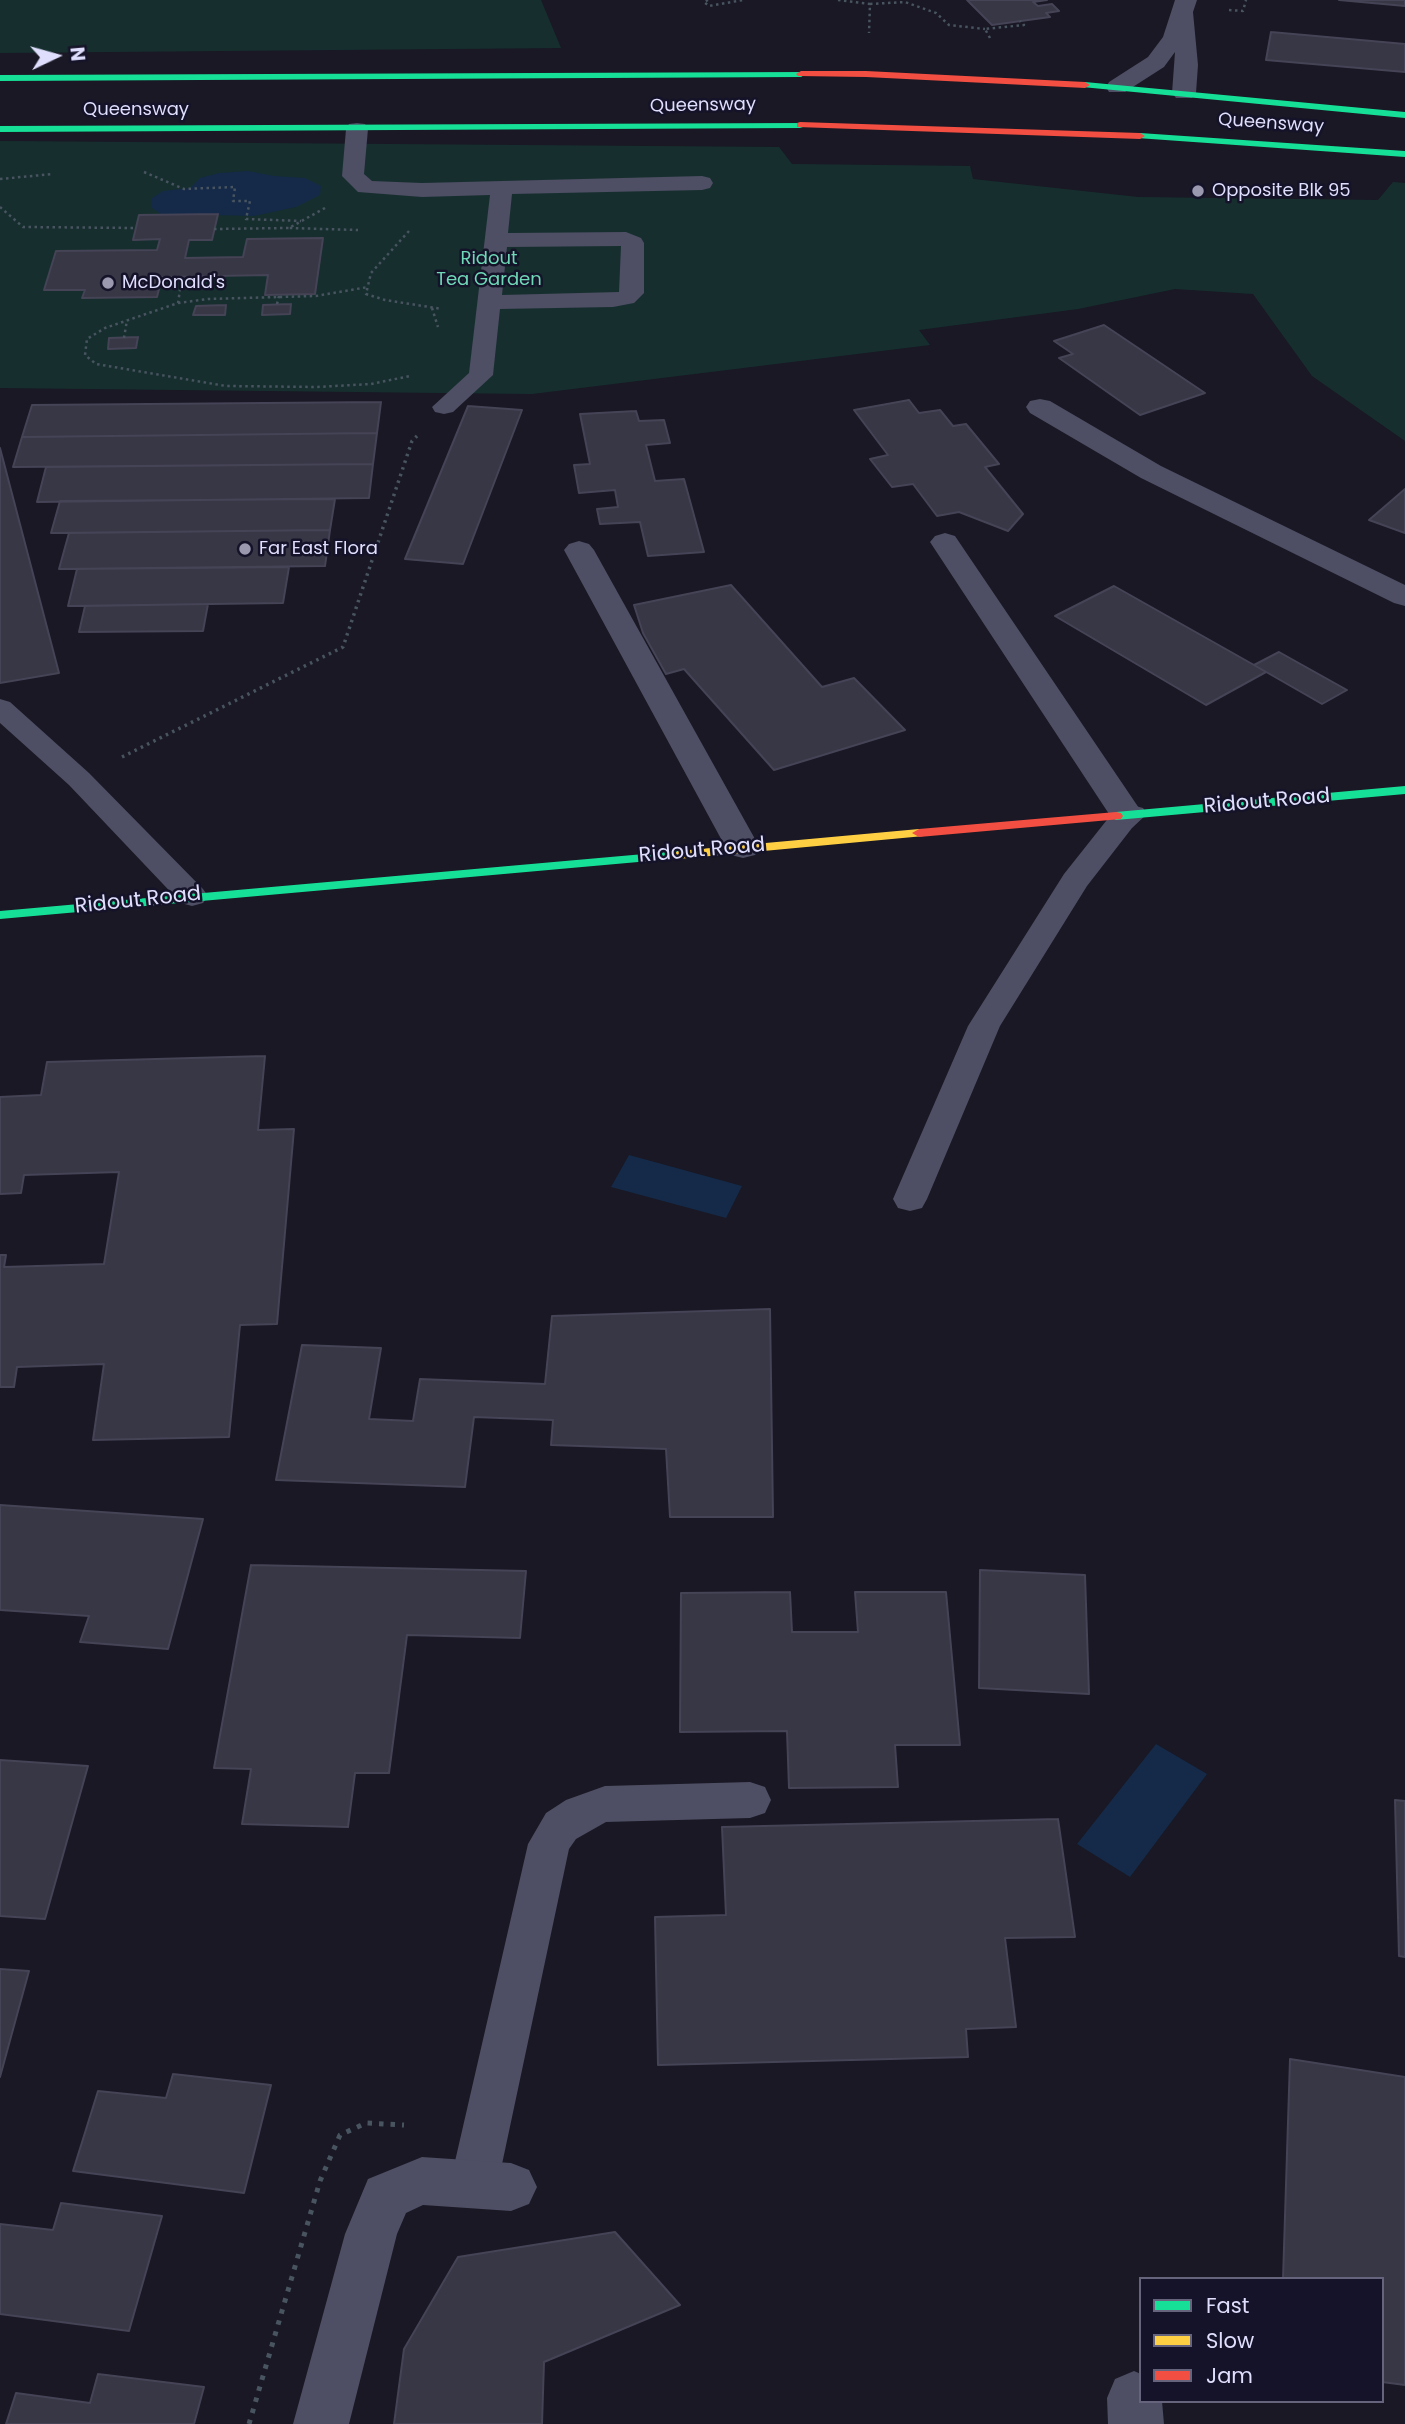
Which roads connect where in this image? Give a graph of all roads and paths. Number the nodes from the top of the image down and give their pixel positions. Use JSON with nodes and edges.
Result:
{"nodes":[{"id":1,"x":708,"y":0,"type":"edge"},
{"id":2,"x":743,"y":0,"type":"edge"},
{"id":3,"x":838,"y":0,"type":"edge"},
{"id":4,"x":870,"y":4,"type":"junction"},
{"id":5,"x":1185,"y":4,"type":"edge"},
{"id":6,"x":985,"y":29,"type":"dead end"},
{"id":7,"x":869,"y":45,"type":"dead end"},
{"id":8,"x":0,"y":78,"type":"edge"},
{"id":9,"x":81,"y":80,"type":"junction"},
{"id":10,"x":0,"y":83,"type":"edge"},
{"id":11,"x":1117,"y":87,"type":"junction"},
{"id":12,"x":1184,"y":93,"type":"junction"},
{"id":13,"x":1405,"y":115,"type":"edge"},
{"id":14,"x":356,"y":129,"type":"junction"},
{"id":15,"x":0,"y":130,"type":"edge"},
{"id":16,"x":1405,"y":153,"type":"edge"},
{"id":17,"x":702,"y":183,"type":"dead end"},
{"id":18,"x":502,"y":187,"type":"junction"},
{"id":19,"x":184,"y":189,"type":"dead end"},
{"id":20,"x":422,"y":190,"type":"junction"},
{"id":21,"x":0,"y":206,"type":"edge"},
{"id":22,"x":301,"y":220,"type":"dead end"},
{"id":23,"x":136,"y":228,"type":"dead end"},
{"id":24,"x":289,"y":228,"type":"dead end"},
{"id":25,"x":214,"y":229,"type":"dead end"},
{"id":26,"x":497,"y":240,"type":"junction"},
{"id":27,"x":182,"y":277,"type":"dead end"},
{"id":28,"x":368,"y":287,"type":"junction"},
{"id":29,"x":279,"y":296,"type":"junction"},
{"id":30,"x":208,"y":299,"type":"junction"},
{"id":31,"x":178,"y":303,"type":"junction"},
{"id":32,"x":278,"y":304,"type":"dead end"},
{"id":33,"x":207,"y":306,"type":"dead end"},
{"id":34,"x":488,"y":307,"type":"junction"},
{"id":35,"x":127,"y":320,"type":"junction"},
{"id":36,"x":124,"y":338,"type":"dead end"},
{"id":37,"x":414,"y":374,"type":"dead end"},
{"id":38,"x":444,"y":407,"type":"joint"},
{"id":39,"x":1040,"y":407,"type":"dead end"},
{"id":40,"x":945,"y":542,"type":"dead end"},
{"id":41,"x":579,"y":550,"type":"dead end"},
{"id":42,"x":1405,"y":597,"type":"edge"},
{"id":43,"x":0,"y":708,"type":"edge"},
{"id":44,"x":79,"y":779,"type":"junction"},
{"id":45,"x":1405,"y":790,"type":"edge"},
{"id":46,"x":1129,"y":814,"type":"junction"},
{"id":47,"x":743,"y":848,"type":"junction"},
{"id":48,"x":192,"y":896,"type":"junction"},
{"id":49,"x":0,"y":915,"type":"edge"},
{"id":50,"x":910,"y":1199,"type":"dead end"},
{"id":51,"x":750,"y":1800,"type":"dead end"},
{"id":52,"x":493,"y":2185,"type":"joint"},
{"id":53,"x":321,"y":2424,"type":"edge"}],
"edges":[{"from":1,"to":2,"type":"path"},
{"from":3,"to":4,"type":"path"},
{"from":4,"to":6,"type":"path"},
{"from":4,"to":7,"type":"path"},
{"from":5,"to":11,"type":"street"},
{"from":5,"to":12,"type":"street"},
{"from":8,"to":9,"type":"main road","name":"Queensway"},
{"from":9,"to":10,"type":"main road","name":"Queensway"},
{"from":9,"to":11,"type":"main road","name":"Queensway"},
{"from":11,"to":12,"type":"main road","name":"Queensway"},
{"from":12,"to":13,"type":"main road","name":"Queensway"},
{"from":14,"to":15,"type":"main road","name":"Queensway"},
{"from":14,"to":16,"type":"main road","name":"Queensway"},
{"from":14,"to":20,"type":"lane"},
{"from":17,"to":18,"type":"lane"},
{"from":18,"to":20,"type":"lane"},
{"from":18,"to":26,"type":"lane"},
{"from":19,"to":22,"type":"path"},
{"from":20,"to":28,"type":"path"},
{"from":21,"to":23,"type":"path"},
{"from":24,"to":25,"type":"path"},
{"from":26,"to":34,"type":"lane"},
{"from":26,"to":34,"type":"lane"},
{"from":27,"to":31,"type":"path"},
{"from":28,"to":29,"type":"path"},
{"from":28,"to":34,"type":"path"},
{"from":29,"to":30,"type":"path"},
{"from":29,"to":32,"type":"path"},
{"from":30,"to":31,"type":"path"},
{"from":30,"to":33,"type":"path"},
{"from":31,"to":35,"type":"path"},
{"from":34,"to":38,"type":"lane"},
{"from":35,"to":36,"type":"path"},
{"from":35,"to":37,"type":"path"},
{"from":38,"to":44,"type":"path"},
{"from":39,"to":42,"type":"street"},
{"from":40,"to":46,"type":"street"},
{"from":41,"to":47,"type":"street"},
{"from":43,"to":44,"type":"lane"},
{"from":44,"to":48,"type":"lane"},
{"from":45,"to":46,"type":"main road","name":"Ridout Road"},
{"from":46,"to":47,"type":"main road","name":"Ridout Road"},
{"from":46,"to":50,"type":"lane"},
{"from":47,"to":48,"type":"main road","name":"Ridout Road"},
{"from":48,"to":49,"type":"main road","name":"Ridout Road"},
{"from":51,"to":52,"type":"lane"},
{"from":52,"to":53,"type":"street"}]}
